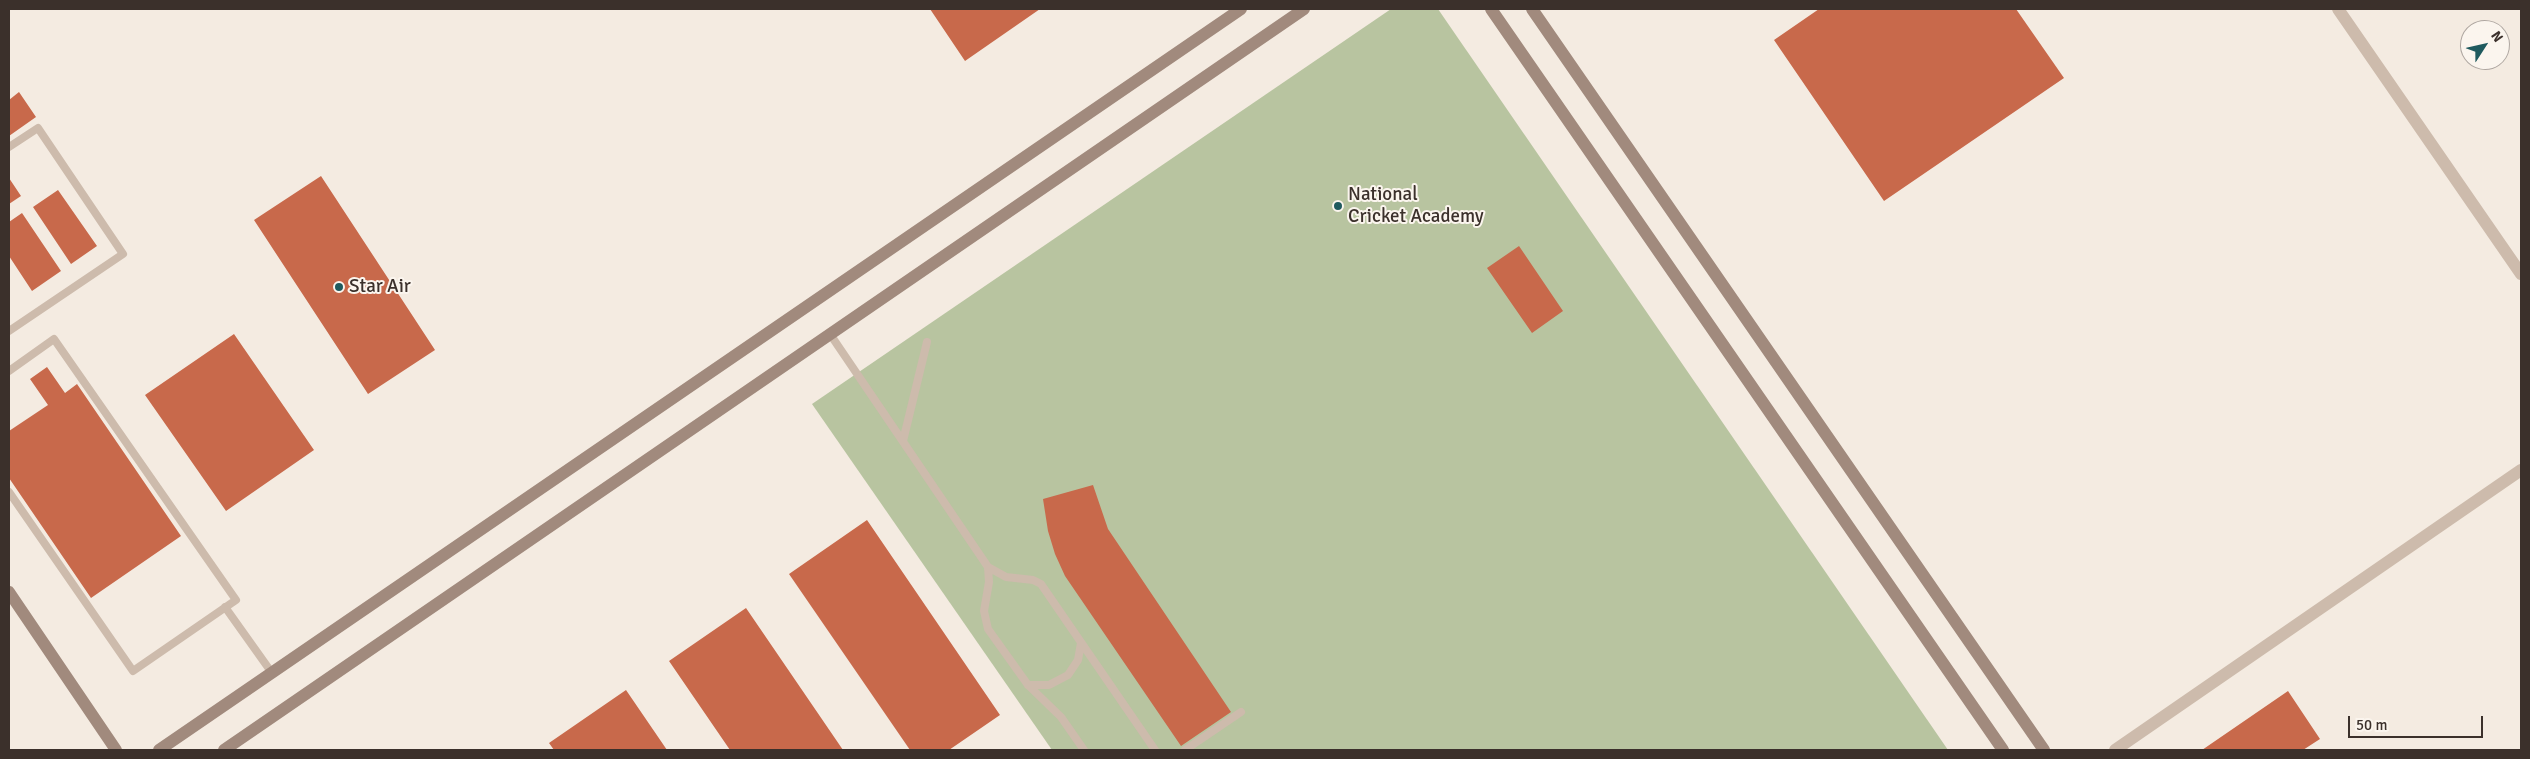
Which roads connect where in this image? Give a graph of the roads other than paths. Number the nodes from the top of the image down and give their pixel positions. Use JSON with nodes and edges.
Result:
{"nodes":[{"id":1,"x":1241,"y":9,"type":"edge"},
{"id":2,"x":1304,"y":9,"type":"edge"},
{"id":3,"x":1491,"y":9,"type":"edge"},
{"id":4,"x":1532,"y":9,"type":"edge"},
{"id":5,"x":2338,"y":9,"type":"edge"},
{"id":6,"x":9,"y":147,"type":"edge"},
{"id":7,"x":2521,"y":274,"type":"edge"},
{"id":8,"x":9,"y":331,"type":"edge"},
{"id":9,"x":830,"y":334,"type":"junction"},
{"id":10,"x":927,"y":342,"type":"dead end"},
{"id":11,"x":9,"y":371,"type":"edge"},
{"id":12,"x":903,"y":441,"type":"junction"},
{"id":13,"x":2521,"y":470,"type":"edge"},
{"id":14,"x":9,"y":492,"type":"edge"},
{"id":15,"x":988,"y":567,"type":"junction"},
{"id":16,"x":9,"y":592,"type":"edge"},
{"id":17,"x":225,"y":607,"type":"junction"},
{"id":18,"x":1082,"y":643,"type":"junction"},
{"id":19,"x":272,"y":673,"type":"junction"},
{"id":20,"x":1028,"y":685,"type":"junction"},
{"id":21,"x":1241,"y":712,"type":"dead end"},
{"id":22,"x":116,"y":750,"type":"edge"},
{"id":23,"x":159,"y":750,"type":"edge"},
{"id":24,"x":224,"y":750,"type":"edge"},
{"id":25,"x":1084,"y":750,"type":"edge"},
{"id":26,"x":1155,"y":750,"type":"edge"},
{"id":27,"x":1185,"y":750,"type":"edge"},
{"id":28,"x":2003,"y":750,"type":"edge"},
{"id":29,"x":2044,"y":750,"type":"edge"},
{"id":30,"x":2115,"y":750,"type":"edge"}],
"edges":[{"from":1,"to":19,"type":"main road"},
{"from":2,"to":9,"type":"main road"},
{"from":3,"to":28,"type":"main road"},
{"from":4,"to":29,"type":"main road"},
{"from":5,"to":7,"type":"street"},
{"from":6,"to":8,"type":"lane"},
{"from":9,"to":12,"type":"lane"},
{"from":9,"to":24,"type":"main road"},
{"from":10,"to":12,"type":"lane"},
{"from":11,"to":17,"type":"lane"},
{"from":12,"to":15,"type":"lane"},
{"from":13,"to":30,"type":"street"},
{"from":14,"to":17,"type":"lane"},
{"from":15,"to":18,"type":"lane"},
{"from":15,"to":20,"type":"lane"},
{"from":16,"to":22,"type":"main road"},
{"from":17,"to":19,"type":"lane"},
{"from":18,"to":20,"type":"lane"},
{"from":18,"to":26,"type":"lane"},
{"from":19,"to":23,"type":"main road"},
{"from":20,"to":25,"type":"lane"},
{"from":21,"to":27,"type":"lane"}]}
